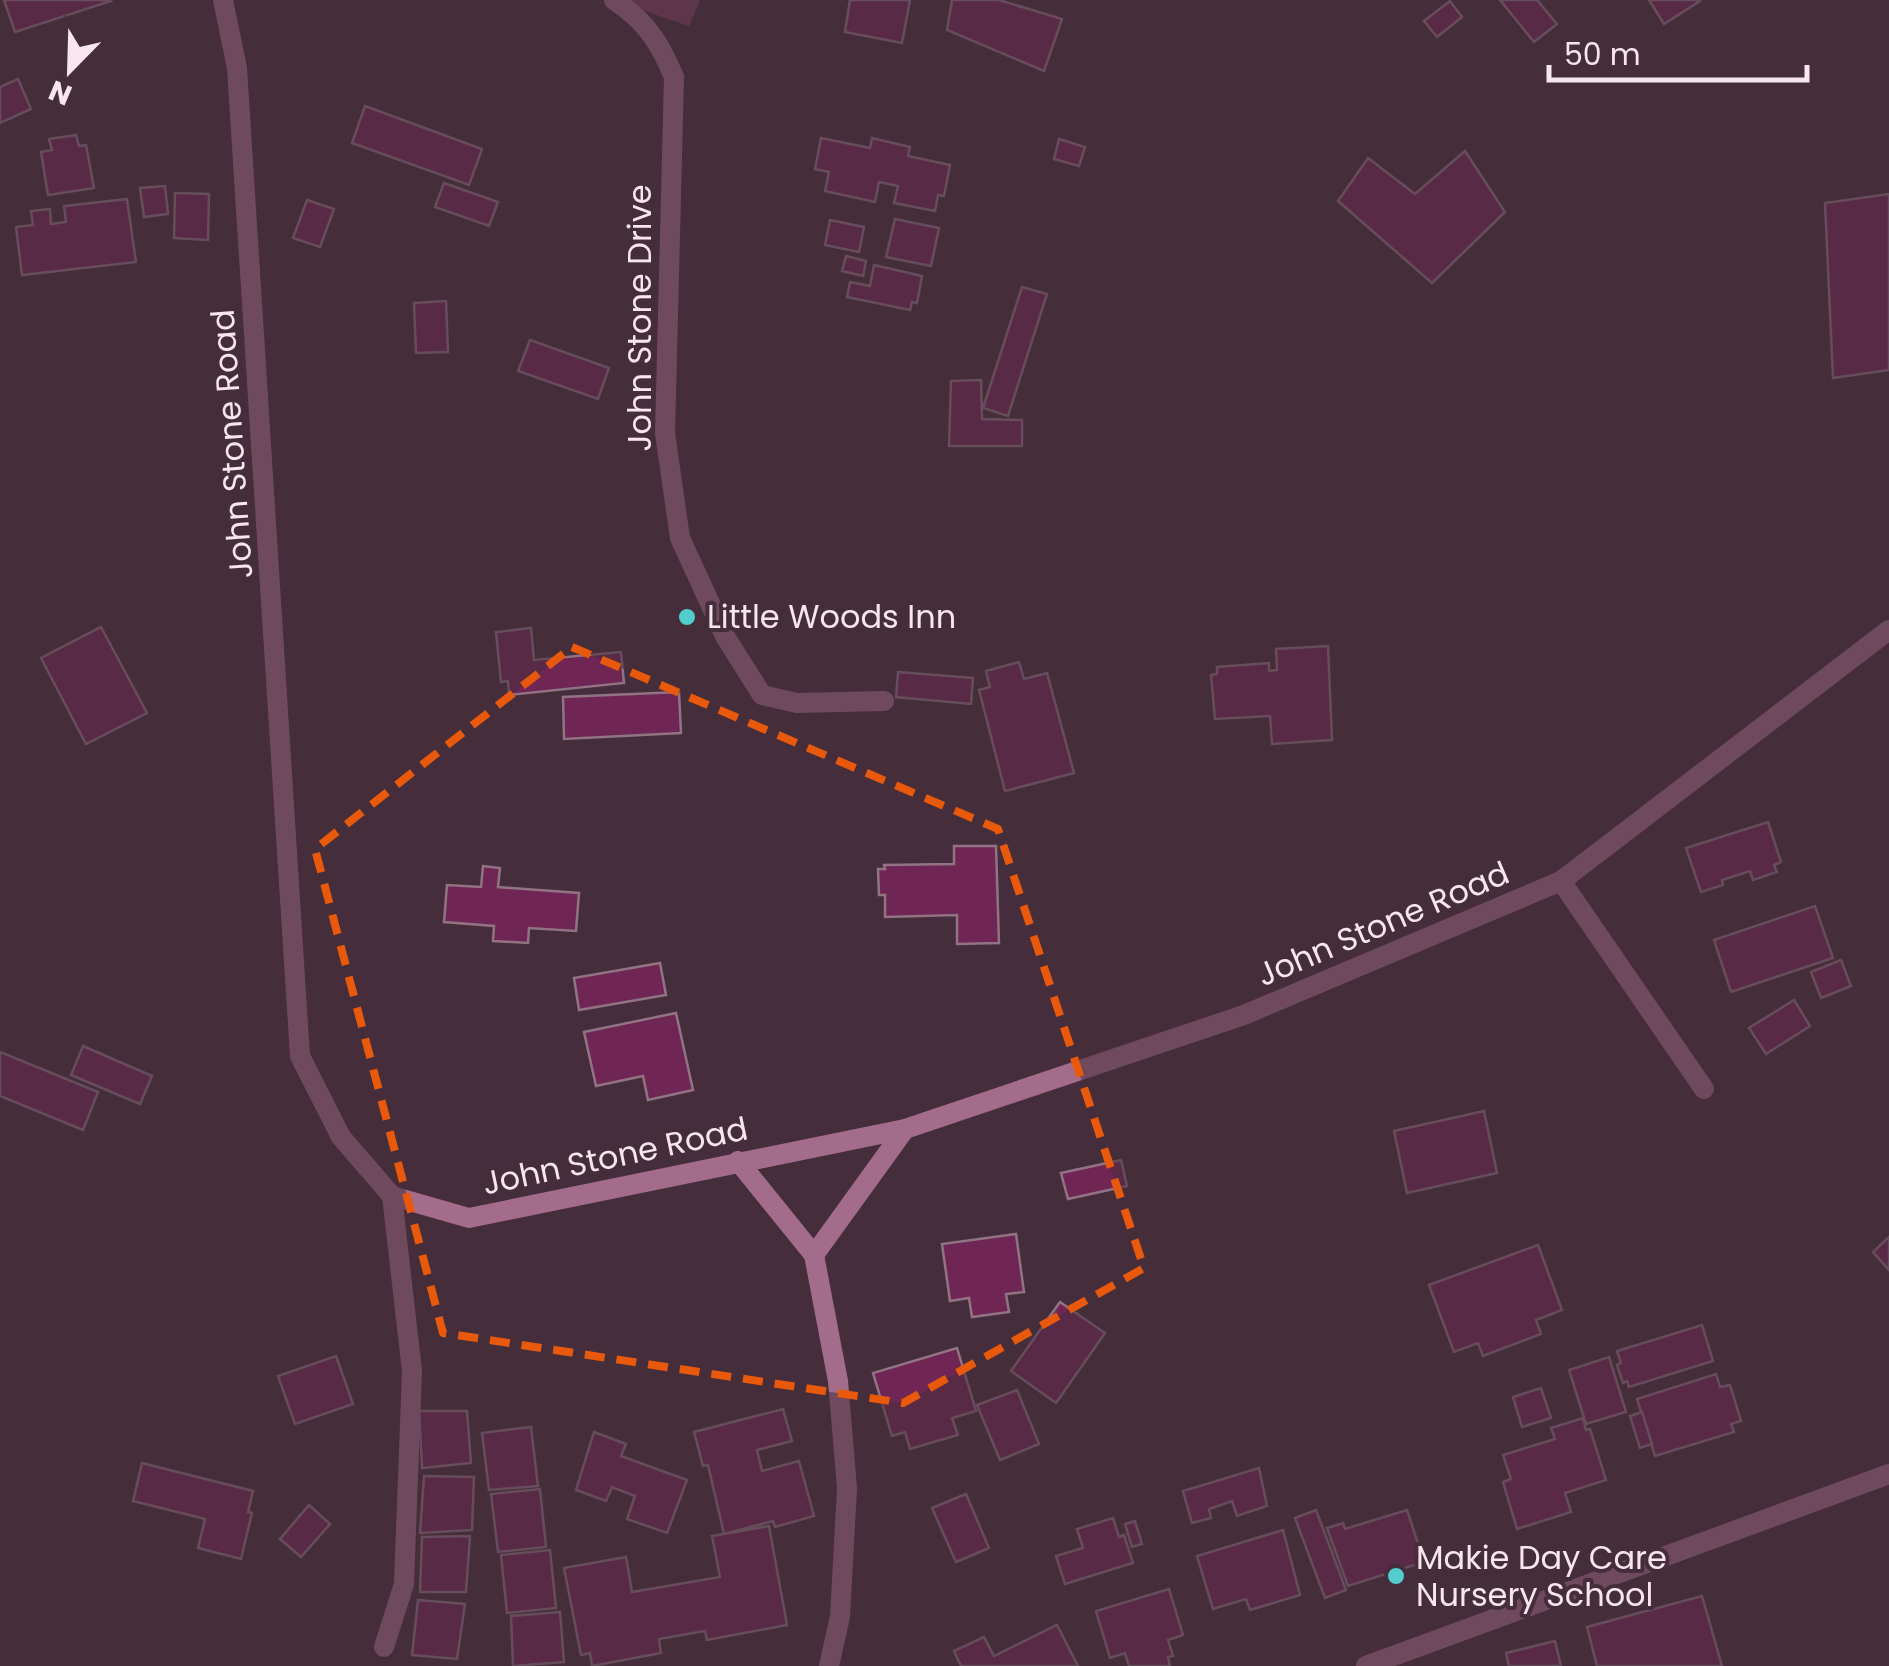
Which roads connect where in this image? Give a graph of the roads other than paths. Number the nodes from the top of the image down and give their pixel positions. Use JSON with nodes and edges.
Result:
{"nodes":[{"id":1,"x":223,"y":0,"type":"edge"},
{"id":2,"x":614,"y":0,"type":"edge"},
{"id":3,"x":1889,"y":630,"type":"edge"},
{"id":4,"x":884,"y":701,"type":"dead end"},
{"id":5,"x":1560,"y":882,"type":"junction"},
{"id":6,"x":1704,"y":1089,"type":"dead end"},
{"id":7,"x":905,"y":1128,"type":"junction"},
{"id":8,"x":738,"y":1161,"type":"junction"},
{"id":9,"x":392,"y":1196,"type":"junction"},
{"id":10,"x":814,"y":1254,"type":"junction"},
{"id":11,"x":1889,"y":1474,"type":"edge"},
{"id":12,"x":384,"y":1647,"type":"dead end"},
{"id":13,"x":829,"y":1666,"type":"edge"},
{"id":14,"x":1366,"y":1666,"type":"edge"}],
"edges":[{"from":1,"to":9,"type":"street","name":"John Stone Road"},
{"from":2,"to":4,"type":"street","name":"John Stone Drive"},
{"from":3,"to":5,"type":"street","name":"John Stone Road"},
{"from":5,"to":6,"type":"street"},
{"from":5,"to":7,"type":"street","name":"John Stone Road"},
{"from":7,"to":8,"type":"street","name":"John Stone Road"},
{"from":7,"to":10,"type":"street"},
{"from":8,"to":9,"type":"street","name":"John Stone Road"},
{"from":8,"to":10,"type":"street"},
{"from":9,"to":12,"type":"street"},
{"from":10,"to":13,"type":"street"},
{"from":11,"to":14,"type":"street"}]}
